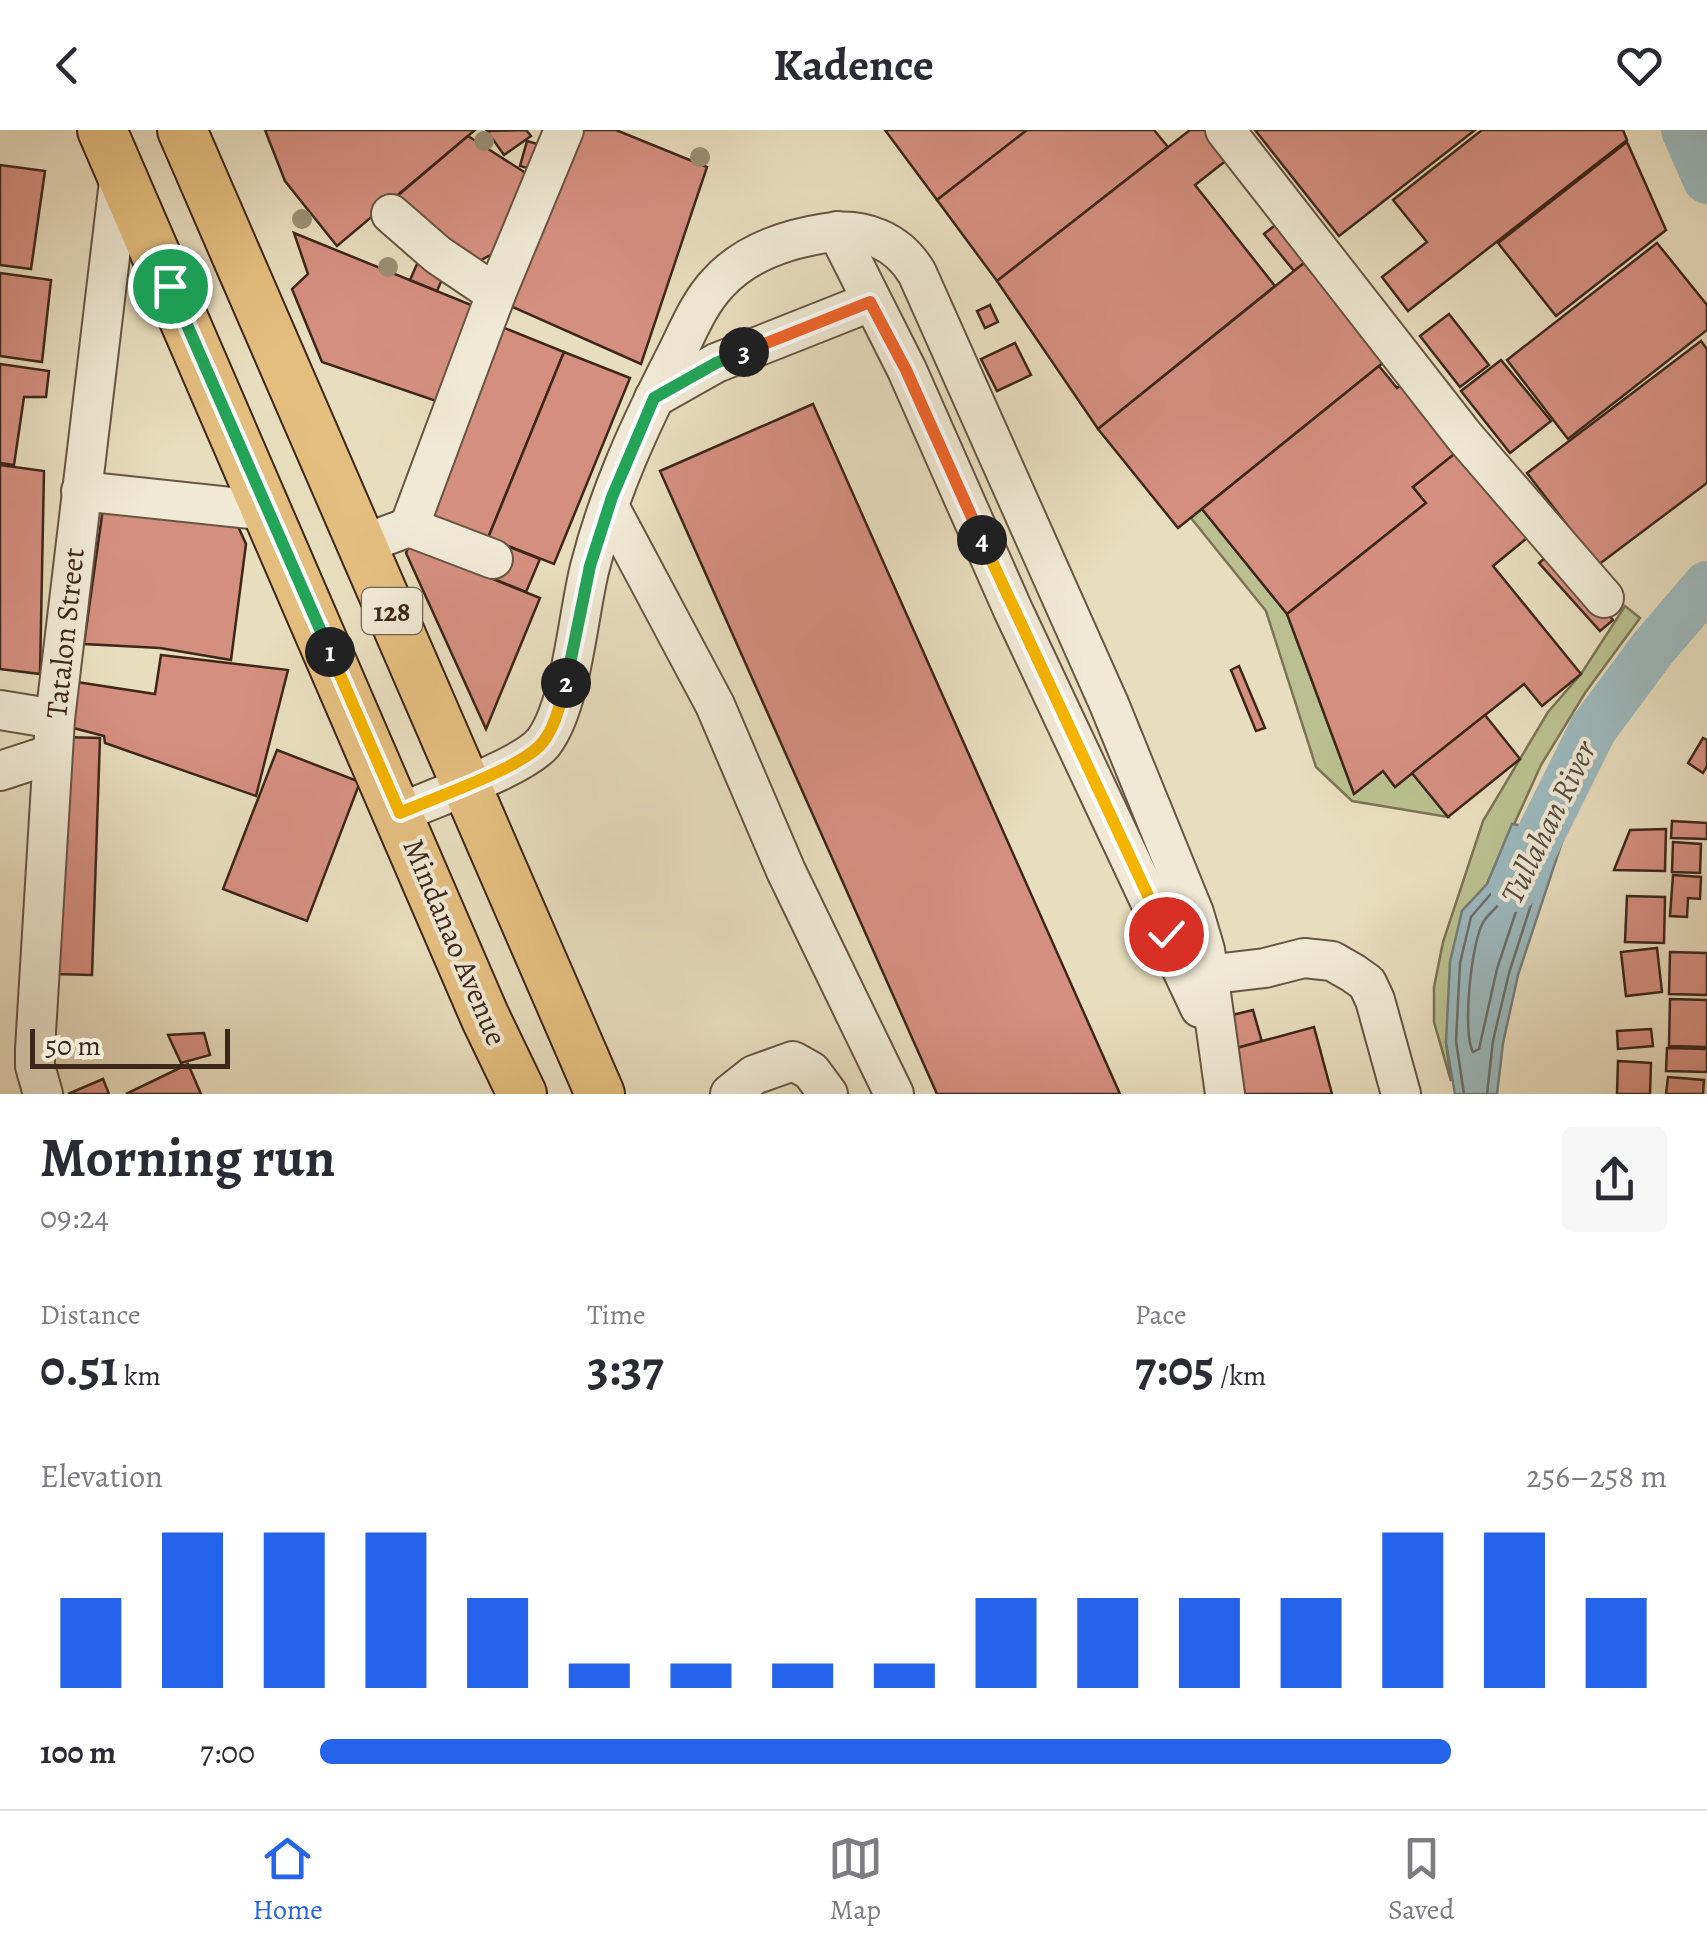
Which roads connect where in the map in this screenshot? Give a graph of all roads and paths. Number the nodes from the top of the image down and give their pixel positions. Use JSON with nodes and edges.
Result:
{"nodes":[{"id":1,"x":102,"y":130,"type":"edge"},
{"id":2,"x":182,"y":130,"type":"edge"},
{"id":3,"x":564,"y":130,"type":"edge"},
{"id":4,"x":1225,"y":130,"type":"edge"},
{"id":5,"x":120,"y":173,"type":"junction"},
{"id":6,"x":391,"y":214,"type":"dead end"},
{"id":7,"x":837,"y":231,"type":"junction"},
{"id":8,"x":496,"y":294,"type":"junction"},
{"id":9,"x":870,"y":302,"type":"junction"},
{"id":10,"x":654,"y":398,"type":"junction"},
{"id":11,"x":81,"y":490,"type":"junction"},
{"id":12,"x":609,"y":506,"type":"junction"},
{"id":13,"x":269,"y":511,"type":"junction"},
{"id":14,"x":409,"y":527,"type":"junction"},
{"id":15,"x":364,"y":544,"type":"junction"},
{"id":16,"x":492,"y":559,"type":"dead end"},
{"id":17,"x":1604,"y":598,"type":"dead end"},
{"id":18,"x":0,"y":710,"type":"edge"},
{"id":19,"x":53,"y":736,"type":"junction"},
{"id":20,"x":0,"y":770,"type":"edge"},
{"id":21,"x":466,"y":784,"type":"junction"},
{"id":22,"x":400,"y":813,"type":"junction"},
{"id":23,"x":1206,"y":975,"type":"junction"},
{"id":24,"x":1215,"y":1037,"type":"junction"},
{"id":25,"x":43,"y":1094,"type":"edge"},
{"id":26,"x":522,"y":1094,"type":"edge"},
{"id":27,"x":600,"y":1094,"type":"edge"},
{"id":28,"x":730,"y":1094,"type":"edge"},
{"id":29,"x":828,"y":1094,"type":"edge"},
{"id":30,"x":894,"y":1094,"type":"edge"},
{"id":31,"x":1225,"y":1094,"type":"edge"},
{"id":32,"x":1401,"y":1094,"type":"edge"}],
"edges":[{"from":1,"to":5,"type":"main road","name":"Mindanao Avenue","number":"128"},
{"from":2,"to":15,"type":"main road","number":"128"},
{"from":3,"to":8,"type":"street"},
{"from":4,"to":17,"type":"street"},
{"from":5,"to":11,"type":"street","name":"Tatalon Street"},
{"from":5,"to":13,"type":"main road","name":"Mindanao Avenue","number":"128"},
{"from":6,"to":8,"type":"street"},
{"from":7,"to":9,"type":"street"},
{"from":7,"to":10,"type":"street"},
{"from":7,"to":23,"type":"street"},
{"from":8,"to":14,"type":"street"},
{"from":9,"to":10,"type":"street"},
{"from":9,"to":24,"type":"street"},
{"from":10,"to":12,"type":"street"},
{"from":11,"to":13,"type":"street"},
{"from":11,"to":19,"type":"street","name":"Tatalon Street"},
{"from":12,"to":21,"type":"street"},
{"from":12,"to":30,"type":"street"},
{"from":13,"to":22,"type":"main road","name":"Mindanao Avenue","number":"128"},
{"from":14,"to":15,"type":"street"},
{"from":14,"to":16,"type":"street"},
{"from":15,"to":21,"type":"main road","number":"128"},
{"from":18,"to":19,"type":"street"},
{"from":19,"to":20,"type":"street"},
{"from":19,"to":25,"type":"street","name":"Tatalon Street"},
{"from":21,"to":22,"type":"street"},
{"from":21,"to":27,"type":"main road","number":"128"},
{"from":22,"to":26,"type":"main road","name":"Mindanao Avenue","number":"128"},
{"from":23,"to":24,"type":"street"},
{"from":23,"to":32,"type":"street"},
{"from":24,"to":31,"type":"street"},
{"from":28,"to":29,"type":"street"}]}
